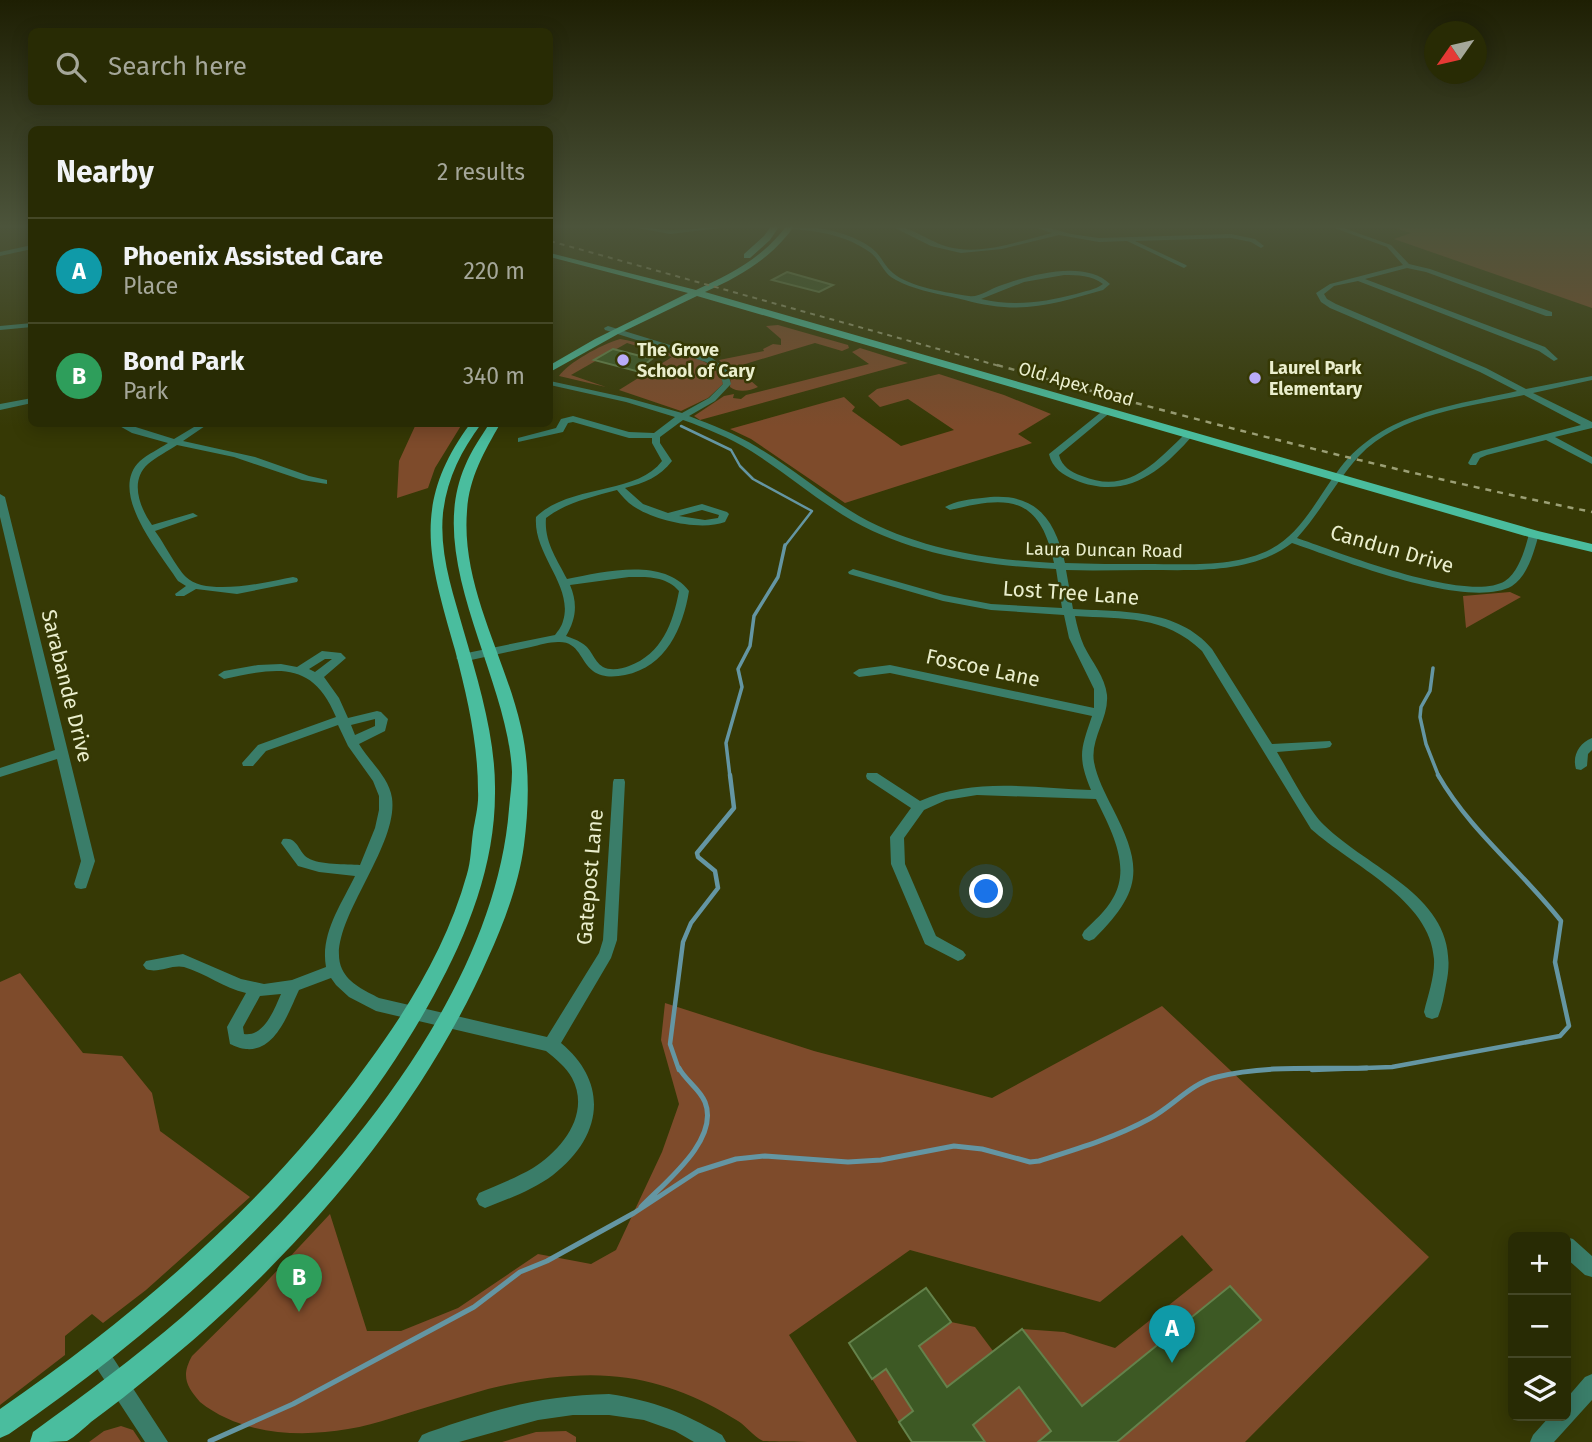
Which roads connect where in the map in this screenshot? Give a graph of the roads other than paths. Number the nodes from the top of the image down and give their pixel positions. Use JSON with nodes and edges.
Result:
{"nodes":[{"id":1,"x":679,"y":292,"type":"edge"},
{"id":2,"x":950,"y":292,"type":"edge"},
{"id":3,"x":988,"y":292,"type":"edge"},
{"id":4,"x":1087,"y":292,"type":"edge"},
{"id":5,"x":1320,"y":292,"type":"edge"},
{"id":6,"x":1393,"y":292,"type":"edge"},
{"id":7,"x":1490,"y":292,"type":"edge"},
{"id":8,"x":695,"y":293,"type":"joint"},
{"id":9,"x":976,"y":299,"type":"junction"},
{"id":10,"x":1549,"y":314,"type":"dead end"},
{"id":11,"x":28,"y":325,"type":"edge"},
{"id":12,"x":0,"y":328,"type":"edge"},
{"id":13,"x":613,"y":329,"type":"junction"},
{"id":14,"x":553,"y":358,"type":"edge"},
{"id":15,"x":1554,"y":359,"type":"dead end"},
{"id":16,"x":553,"y":367,"type":"edge"},
{"id":17,"x":1592,"y":378,"type":"edge"},
{"id":18,"x":553,"y":384,"type":"edge"},
{"id":19,"x":1524,"y":392,"type":"junction"},
{"id":20,"x":28,"y":401,"type":"edge"},
{"id":21,"x":0,"y":407,"type":"edge"},
{"id":22,"x":1108,"y":411,"type":"junction"},
{"id":23,"x":681,"y":416,"type":"junction"},
{"id":24,"x":1590,"y":425,"type":"edge"},
{"id":25,"x":127,"y":427,"type":"edge"},
{"id":26,"x":199,"y":427,"type":"edge"},
{"id":27,"x":473,"y":427,"type":"edge"},
{"id":28,"x":492,"y":427,"type":"edge"},
{"id":29,"x":1189,"y":435,"type":"junction"},
{"id":30,"x":656,"y":436,"type":"junction"},
{"id":31,"x":1546,"y":436,"type":"junction"},
{"id":32,"x":522,"y":440,"type":"dead end"},
{"id":33,"x":173,"y":442,"type":"junction"},
{"id":34,"x":1592,"y":461,"type":"edge"},
{"id":35,"x":1473,"y":463,"type":"dead end"},
{"id":36,"x":1336,"y":476,"type":"junction"},
{"id":37,"x":324,"y":482,"type":"dead end"},
{"id":38,"x":619,"y":487,"type":"junction"},
{"id":39,"x":0,"y":497,"type":"edge"},
{"id":40,"x":950,"y":507,"type":"dead end"},
{"id":41,"x":193,"y":516,"type":"dead end"},
{"id":42,"x":669,"y":516,"type":"dead end"},
{"id":43,"x":150,"y":529,"type":"junction"},
{"id":44,"x":1534,"y":534,"type":"junction"},
{"id":45,"x":1293,"y":540,"type":"junction"},
{"id":46,"x":1592,"y":548,"type":"edge"},
{"id":47,"x":1061,"y":568,"type":"junction"},
{"id":48,"x":853,"y":572,"type":"dead end"},
{"id":49,"x":293,"y":580,"type":"dead end"},
{"id":50,"x":565,"y":583,"type":"junction"},
{"id":51,"x":194,"y":586,"type":"junction"},
{"id":52,"x":180,"y":594,"type":"dead end"},
{"id":53,"x":1070,"y":612,"type":"junction"},
{"id":54,"x":559,"y":638,"type":"junction"},
{"id":55,"x":491,"y":653,"type":"junction"},
{"id":56,"x":463,"y":658,"type":"junction"},
{"id":57,"x":300,"y":670,"type":"junction"},
{"id":58,"x":859,"y":673,"type":"dead end"},
{"id":59,"x":224,"y":675,"type":"dead end"},
{"id":60,"x":317,"y":677,"type":"junction"},
{"id":61,"x":1098,"y":713,"type":"junction"},
{"id":62,"x":342,"y":721,"type":"junction"},
{"id":63,"x":1592,"y":741,"type":"edge"},
{"id":64,"x":352,"y":742,"type":"junction"},
{"id":65,"x":1326,"y":744,"type":"dead end"},
{"id":66,"x":1268,"y":749,"type":"junction"},
{"id":67,"x":63,"y":752,"type":"junction"},
{"id":68,"x":248,"y":763,"type":"dead end"},
{"id":69,"x":1581,"y":766,"type":"dead end"},
{"id":70,"x":0,"y":773,"type":"edge"},
{"id":71,"x":872,"y":776,"type":"dead end"},
{"id":72,"x":619,"y":782,"type":"dead end"},
{"id":73,"x":1099,"y":795,"type":"junction"},
{"id":74,"x":919,"y":807,"type":"junction"},
{"id":75,"x":288,"y":843,"type":"dead end"},
{"id":76,"x":364,"y":871,"type":"junction"},
{"id":77,"x":80,"y":884,"type":"dead end"},
{"id":78,"x":1089,"y":935,"type":"dead end"},
{"id":79,"x":958,"y":955,"type":"dead end"},
{"id":80,"x":151,"y":965,"type":"dead end"},
{"id":81,"x":335,"y":970,"type":"junction"},
{"id":82,"x":293,"y":986,"type":"junction"},
{"id":83,"x":256,"y":989,"type":"junction"},
{"id":84,"x":1432,"y":1012,"type":"dead end"},
{"id":85,"x":414,"y":1014,"type":"junction"},
{"id":86,"x":446,"y":1021,"type":"junction"},
{"id":87,"x":551,"y":1045,"type":"junction"},
{"id":88,"x":485,"y":1199,"type":"dead end"},
{"id":89,"x":1571,"y":1250,"type":"edge"},
{"id":90,"x":1592,"y":1268,"type":"edge"},
{"id":91,"x":99,"y":1354,"type":"junction"},
{"id":92,"x":1592,"y":1384,"type":"edge"},
{"id":93,"x":119,"y":1385,"type":"junction"},
{"id":94,"x":1571,"y":1408,"type":"edge"},
{"id":95,"x":1560,"y":1421,"type":"edge"},
{"id":96,"x":0,"y":1425,"type":"edge"},
{"id":97,"x":43,"y":1442,"type":"edge"},
{"id":98,"x":157,"y":1442,"type":"edge"},
{"id":99,"x":429,"y":1442,"type":"edge"},
{"id":100,"x":715,"y":1442,"type":"edge"},
{"id":101,"x":1541,"y":1442,"type":"edge"}],
"edges":[{"from":1,"to":13,"type":"main road"},
{"from":2,"to":9,"type":"street"},
{"from":3,"to":9,"type":"street"},
{"from":4,"to":9,"type":"street"},
{"from":5,"to":19,"type":"street"},
{"from":6,"to":15,"type":"street"},
{"from":7,"to":10,"type":"street"},
{"from":8,"to":13,"type":"main road"},
{"from":8,"to":22,"type":"main road","name":"Old Apex Road"},
{"from":11,"to":12,"type":"street"},
{"from":13,"to":14,"type":"main road"},
{"from":13,"to":16,"type":"main road"},
{"from":13,"to":23,"type":"street"},
{"from":17,"to":19,"type":"street","name":"Laura Duncan Road"},
{"from":18,"to":23,"type":"street","name":"Laura Duncan Road"},
{"from":19,"to":24,"type":"street"},
{"from":19,"to":36,"type":"street","name":"Laura Duncan Road"},
{"from":20,"to":21,"type":"street"},
{"from":22,"to":29,"type":"main road","name":"Old Apex Road"},
{"from":22,"to":29,"type":"street"},
{"from":23,"to":30,"type":"street"},
{"from":23,"to":47,"type":"street","name":"Laura Duncan Road"},
{"from":24,"to":31,"type":"street"},
{"from":25,"to":33,"type":"street"},
{"from":26,"to":33,"type":"street"},
{"from":27,"to":56,"type":"main road"},
{"from":28,"to":55,"type":"main road"},
{"from":29,"to":36,"type":"main road","name":"Old Apex Road"},
{"from":30,"to":32,"type":"street"},
{"from":30,"to":38,"type":"street"},
{"from":31,"to":34,"type":"street"},
{"from":31,"to":35,"type":"street"},
{"from":33,"to":37,"type":"street"},
{"from":33,"to":43,"type":"street"},
{"from":36,"to":44,"type":"main road","name":"Old Apex Road"},
{"from":36,"to":45,"type":"street","name":"Laura Duncan Road"},
{"from":38,"to":42,"type":"street"},
{"from":38,"to":50,"type":"street"},
{"from":39,"to":67,"type":"street","name":"Sarabande Drive"},
{"from":40,"to":47,"type":"street"},
{"from":41,"to":43,"type":"street"},
{"from":43,"to":51,"type":"street"},
{"from":44,"to":45,"type":"street","name":"Candun Drive"},
{"from":44,"to":46,"type":"main road","name":"Old Apex Road"},
{"from":45,"to":47,"type":"street","name":"Laura Duncan Road"},
{"from":47,"to":53,"type":"street"},
{"from":48,"to":53,"type":"street","name":"Lost Tree Lane"},
{"from":49,"to":51,"type":"street"},
{"from":50,"to":54,"type":"street"},
{"from":50,"to":54,"type":"street"},
{"from":51,"to":52,"type":"street"},
{"from":53,"to":61,"type":"street"},
{"from":53,"to":66,"type":"street","name":"Lost Tree Lane"},
{"from":54,"to":55,"type":"street"},
{"from":55,"to":56,"type":"street"},
{"from":55,"to":86,"type":"main road"},
{"from":56,"to":85,"type":"main road"},
{"from":57,"to":59,"type":"street"},
{"from":57,"to":60,"type":"street"},
{"from":57,"to":60,"type":"street"},
{"from":58,"to":61,"type":"street","name":"Foscoe Lane"},
{"from":60,"to":62,"type":"street"},
{"from":61,"to":73,"type":"street"},
{"from":62,"to":64,"type":"street"},
{"from":62,"to":64,"type":"street"},
{"from":62,"to":68,"type":"street"},
{"from":63,"to":69,"type":"street"},
{"from":64,"to":76,"type":"street"},
{"from":65,"to":66,"type":"street"},
{"from":66,"to":84,"type":"street","name":"Lost Tree Lane"},
{"from":67,"to":70,"type":"street"},
{"from":67,"to":77,"type":"street","name":"Sarabande Drive"},
{"from":71,"to":74,"type":"street"},
{"from":72,"to":87,"type":"street","name":"Gatepost Lane"},
{"from":73,"to":74,"type":"street"},
{"from":73,"to":78,"type":"street"},
{"from":74,"to":79,"type":"street"},
{"from":75,"to":76,"type":"street"},
{"from":76,"to":81,"type":"street"},
{"from":80,"to":83,"type":"street"},
{"from":81,"to":82,"type":"street"},
{"from":81,"to":85,"type":"street"},
{"from":82,"to":83,"type":"street"},
{"from":82,"to":83,"type":"street"},
{"from":85,"to":86,"type":"street"},
{"from":85,"to":91,"type":"main road"},
{"from":86,"to":87,"type":"street"},
{"from":86,"to":93,"type":"main road"},
{"from":87,"to":88,"type":"street"},
{"from":89,"to":90,"type":"street"},
{"from":91,"to":93,"type":"street"},
{"from":91,"to":96,"type":"main road"},
{"from":92,"to":94,"type":"street"},
{"from":93,"to":97,"type":"main road"},
{"from":93,"to":98,"type":"street"},
{"from":95,"to":101,"type":"street"},
{"from":99,"to":100,"type":"street"}]}
